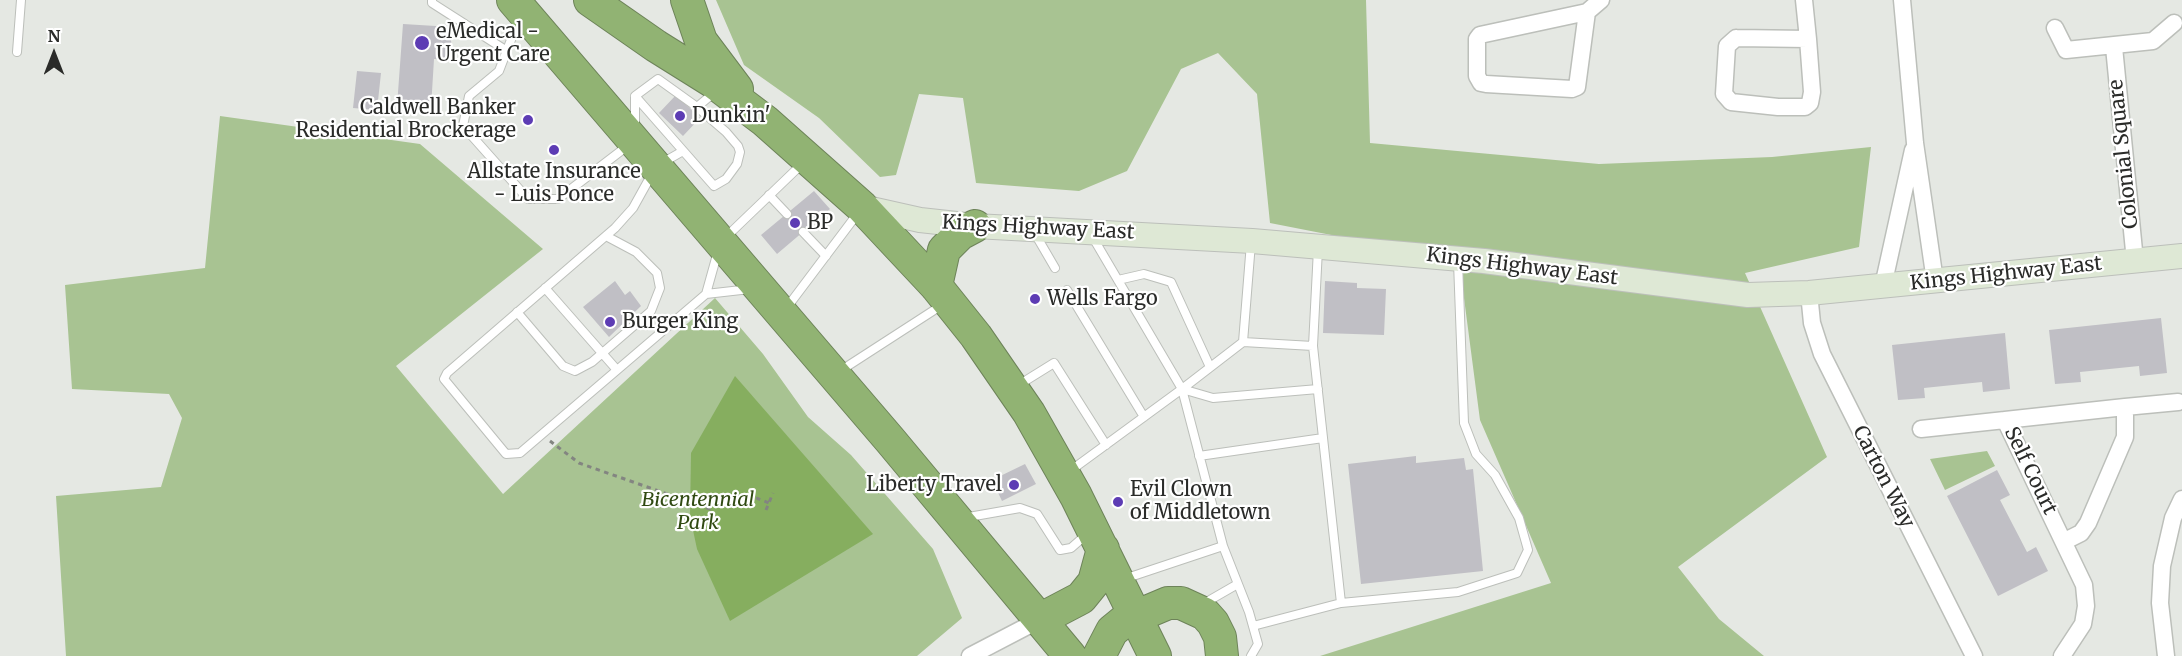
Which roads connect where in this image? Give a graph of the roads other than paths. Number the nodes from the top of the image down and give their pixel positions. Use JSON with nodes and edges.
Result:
{"nodes":[{"id":1,"x":21,"y":0,"type":"edge"},
{"id":2,"x":590,"y":0,"type":"edge"},
{"id":3,"x":687,"y":0,"type":"edge"},
{"id":4,"x":1601,"y":0,"type":"edge"},
{"id":5,"x":1804,"y":0,"type":"edge"},
{"id":6,"x":1902,"y":0,"type":"edge"},
{"id":7,"x":432,"y":2,"type":"edge"},
{"id":8,"x":518,"y":5,"type":"edge"},
{"id":9,"x":1587,"y":12,"type":"junction"},
{"id":10,"x":2174,"y":23,"type":"dead end"},
{"id":11,"x":2055,"y":28,"type":"dead end"},
{"id":12,"x":1808,"y":39,"type":"junction"},
{"id":13,"x":2114,"y":47,"type":"junction"},
{"id":14,"x":507,"y":51,"type":"junction"},
{"id":15,"x":17,"y":52,"type":"dead end"},
{"id":16,"x":635,"y":96,"type":"junction"},
{"id":17,"x":709,"y":97,"type":"junction"},
{"id":18,"x":765,"y":121,"type":"junction"},
{"id":19,"x":635,"y":140,"type":"junction"},
{"id":20,"x":1915,"y":143,"type":"junction"},
{"id":21,"x":670,"y":159,"type":"junction"},
{"id":22,"x":808,"y":159,"type":"junction"},
{"id":23,"x":770,"y":195,"type":"junction"},
{"id":24,"x":862,"y":207,"type":"junction"},
{"id":25,"x":787,"y":214,"type":"dead end"},
{"id":26,"x":975,"y":226,"type":"junction"},
{"id":27,"x":1032,"y":229,"type":"junction"},
{"id":28,"x":803,"y":232,"type":"dead end"},
{"id":29,"x":1089,"y":232,"type":"junction"},
{"id":30,"x":606,"y":236,"type":"junction"},
{"id":31,"x":1252,"y":241,"type":"junction"},
{"id":32,"x":720,"y":243,"type":"junction"},
{"id":33,"x":1318,"y":247,"type":"junction"},
{"id":34,"x":826,"y":256,"type":"junction"},
{"id":35,"x":2182,"y":256,"type":"edge"},
{"id":36,"x":1457,"y":258,"type":"junction"},
{"id":37,"x":2135,"y":261,"type":"junction"},
{"id":38,"x":1055,"y":268,"type":"dead end"},
{"id":39,"x":1118,"y":280,"type":"junction"},
{"id":40,"x":1935,"y":281,"type":"junction"},
{"id":41,"x":1884,"y":286,"type":"junction"},
{"id":42,"x":545,"y":288,"type":"junction"},
{"id":43,"x":760,"y":288,"type":"junction"},
{"id":44,"x":1067,"y":290,"type":"dead end"},
{"id":45,"x":1809,"y":293,"type":"junction"},
{"id":46,"x":706,"y":294,"type":"junction"},
{"id":47,"x":942,"y":294,"type":"junction"},
{"id":48,"x":517,"y":312,"type":"junction"},
{"id":49,"x":782,"y":314,"type":"junction"},
{"id":50,"x":1243,"y":342,"type":"junction"},
{"id":51,"x":1313,"y":346,"type":"junction"},
{"id":52,"x":602,"y":353,"type":"junction"},
{"id":53,"x":1210,"y":367,"type":"junction"},
{"id":54,"x":617,"y":370,"type":"junction"},
{"id":55,"x":835,"y":375,"type":"junction"},
{"id":56,"x":1012,"y":389,"type":"junction"},
{"id":57,"x":1182,"y":389,"type":"junction"},
{"id":58,"x":1318,"y":389,"type":"junction"},
{"id":59,"x":2178,"y":402,"type":"dead end"},
{"id":60,"x":2125,"y":407,"type":"junction"},
{"id":61,"x":1144,"y":417,"type":"junction"},
{"id":62,"x":2004,"y":420,"type":"junction"},
{"id":63,"x":1922,"y":429,"type":"dead end"},
{"id":64,"x":1323,"y":438,"type":"junction"},
{"id":65,"x":1106,"y":445,"type":"junction"},
{"id":66,"x":1199,"y":456,"type":"junction"},
{"id":67,"x":1065,"y":475,"type":"junction"},
{"id":68,"x":2182,"y":499,"type":"edge"},
{"id":69,"x":957,"y":519,"type":"junction"},
{"id":70,"x":1098,"y":539,"type":"junction"},
{"id":71,"x":2065,"y":541,"type":"junction"},
{"id":72,"x":1223,"y":546,"type":"junction"},
{"id":73,"x":1118,"y":580,"type":"junction"},
{"id":74,"x":1236,"y":585,"type":"junction"},
{"id":75,"x":1341,"y":603,"type":"junction"},
{"id":76,"x":1195,"y":608,"type":"junction"},
{"id":77,"x":1136,"y":617,"type":"junction"},
{"id":78,"x":1041,"y":619,"type":"junction"},
{"id":79,"x":1253,"y":626,"type":"junction"},
{"id":80,"x":970,"y":656,"type":"edge"},
{"id":81,"x":1070,"y":656,"type":"edge"},
{"id":82,"x":1099,"y":656,"type":"edge"},
{"id":83,"x":1155,"y":656,"type":"edge"},
{"id":84,"x":1222,"y":656,"type":"edge"},
{"id":85,"x":1251,"y":656,"type":"edge"},
{"id":86,"x":1974,"y":656,"type":"edge"},
{"id":87,"x":2062,"y":656,"type":"edge"},
{"id":88,"x":2166,"y":656,"type":"edge"}],
"edges":[{"from":1,"to":15,"type":"lane"},
{"from":2,"to":17,"type":"highway"},
{"from":3,"to":18,"type":"highway"},
{"from":4,"to":9,"type":"street"},
{"from":5,"to":12,"type":"street"},
{"from":6,"to":20,"type":"street"},
{"from":7,"to":14,"type":"lane"},
{"from":8,"to":14,"type":"lane"},
{"from":8,"to":19,"type":"highway"},
{"from":9,"to":9,"type":"street"},
{"from":10,"to":13,"type":"street"},
{"from":11,"to":13,"type":"street"},
{"from":12,"to":12,"type":"street"},
{"from":13,"to":37,"type":"street","name":"Colonial Square"},
{"from":14,"to":19,"type":"lane"},
{"from":16,"to":17,"type":"lane"},
{"from":16,"to":19,"type":"lane"},
{"from":16,"to":21,"type":"lane"},
{"from":17,"to":18,"type":"highway"},
{"from":17,"to":21,"type":"lane"},
{"from":18,"to":22,"type":"highway"},
{"from":19,"to":21,"type":"highway"},
{"from":20,"to":40,"type":"street"},
{"from":20,"to":41,"type":"street"},
{"from":21,"to":30,"type":"lane"},
{"from":21,"to":32,"type":"highway"},
{"from":22,"to":23,"type":"lane"},
{"from":22,"to":24,"type":"highway"},
{"from":23,"to":25,"type":"lane"},
{"from":23,"to":32,"type":"lane"},
{"from":24,"to":26,"type":"street","name":"Kings Highway East"},
{"from":24,"to":34,"type":"lane"},
{"from":24,"to":47,"type":"highway"},
{"from":26,"to":27,"type":"street","name":"Kings Highway East"},
{"from":26,"to":47,"type":"highway"},
{"from":27,"to":29,"type":"street","name":"Kings Highway East"},
{"from":27,"to":38,"type":"lane"},
{"from":28,"to":34,"type":"lane"},
{"from":29,"to":31,"type":"street","name":"Kings Highway East"},
{"from":29,"to":39,"type":"lane"},
{"from":30,"to":42,"type":"lane"},
{"from":30,"to":52,"type":"lane"},
{"from":31,"to":33,"type":"street","name":"Kings Highway East"},
{"from":31,"to":50,"type":"lane"},
{"from":32,"to":43,"type":"highway"},
{"from":32,"to":46,"type":"lane"},
{"from":33,"to":36,"type":"street","name":"Kings Highway East"},
{"from":33,"to":51,"type":"lane"},
{"from":34,"to":49,"type":"lane"},
{"from":35,"to":37,"type":"street","name":"Kings Highway East"},
{"from":36,"to":45,"type":"street","name":"Kings Highway East"},
{"from":36,"to":75,"type":"lane"},
{"from":37,"to":40,"type":"street","name":"Kings Highway East"},
{"from":39,"to":53,"type":"lane"},
{"from":39,"to":57,"type":"lane"},
{"from":40,"to":41,"type":"street","name":"Kings Highway East"},
{"from":41,"to":45,"type":"street","name":"Kings Highway East"},
{"from":42,"to":48,"type":"lane"},
{"from":42,"to":52,"type":"lane"},
{"from":43,"to":46,"type":"lane"},
{"from":43,"to":49,"type":"highway"},
{"from":44,"to":61,"type":"lane"},
{"from":45,"to":86,"type":"street","name":"Carton Way"},
{"from":46,"to":54,"type":"lane"},
{"from":47,"to":55,"type":"lane"},
{"from":47,"to":56,"type":"highway"},
{"from":48,"to":52,"type":"lane"},
{"from":48,"to":54,"type":"lane"},
{"from":49,"to":55,"type":"highway"},
{"from":50,"to":51,"type":"lane"},
{"from":50,"to":53,"type":"lane"},
{"from":51,"to":58,"type":"lane"},
{"from":52,"to":54,"type":"lane"},
{"from":53,"to":57,"type":"lane"},
{"from":55,"to":69,"type":"highway"},
{"from":56,"to":65,"type":"lane"},
{"from":56,"to":67,"type":"highway"},
{"from":57,"to":58,"type":"lane"},
{"from":57,"to":61,"type":"lane"},
{"from":57,"to":66,"type":"lane"},
{"from":58,"to":64,"type":"lane"},
{"from":59,"to":60,"type":"street","name":"Self Court"},
{"from":60,"to":62,"type":"street","name":"Self Court"},
{"from":60,"to":71,"type":"street"},
{"from":61,"to":65,"type":"lane"},
{"from":62,"to":63,"type":"street"},
{"from":62,"to":71,"type":"street","name":"Self Court"},
{"from":64,"to":66,"type":"lane"},
{"from":64,"to":75,"type":"lane"},
{"from":65,"to":67,"type":"lane"},
{"from":66,"to":72,"type":"lane"},
{"from":67,"to":70,"type":"highway"},
{"from":68,"to":88,"type":"street"},
{"from":69,"to":70,"type":"lane"},
{"from":69,"to":78,"type":"highway"},
{"from":70,"to":73,"type":"highway"},
{"from":70,"to":78,"type":"highway"},
{"from":71,"to":87,"type":"street","name":"Self Court"},
{"from":72,"to":73,"type":"lane"},
{"from":72,"to":74,"type":"lane"},
{"from":73,"to":77,"type":"highway"},
{"from":74,"to":76,"type":"lane"},
{"from":74,"to":79,"type":"lane"},
{"from":75,"to":79,"type":"lane"},
{"from":76,"to":77,"type":"highway"},
{"from":76,"to":84,"type":"highway"},
{"from":77,"to":82,"type":"highway"},
{"from":77,"to":83,"type":"highway"},
{"from":78,"to":80,"type":"street"},
{"from":78,"to":81,"type":"highway"},
{"from":79,"to":85,"type":"lane"}]}
